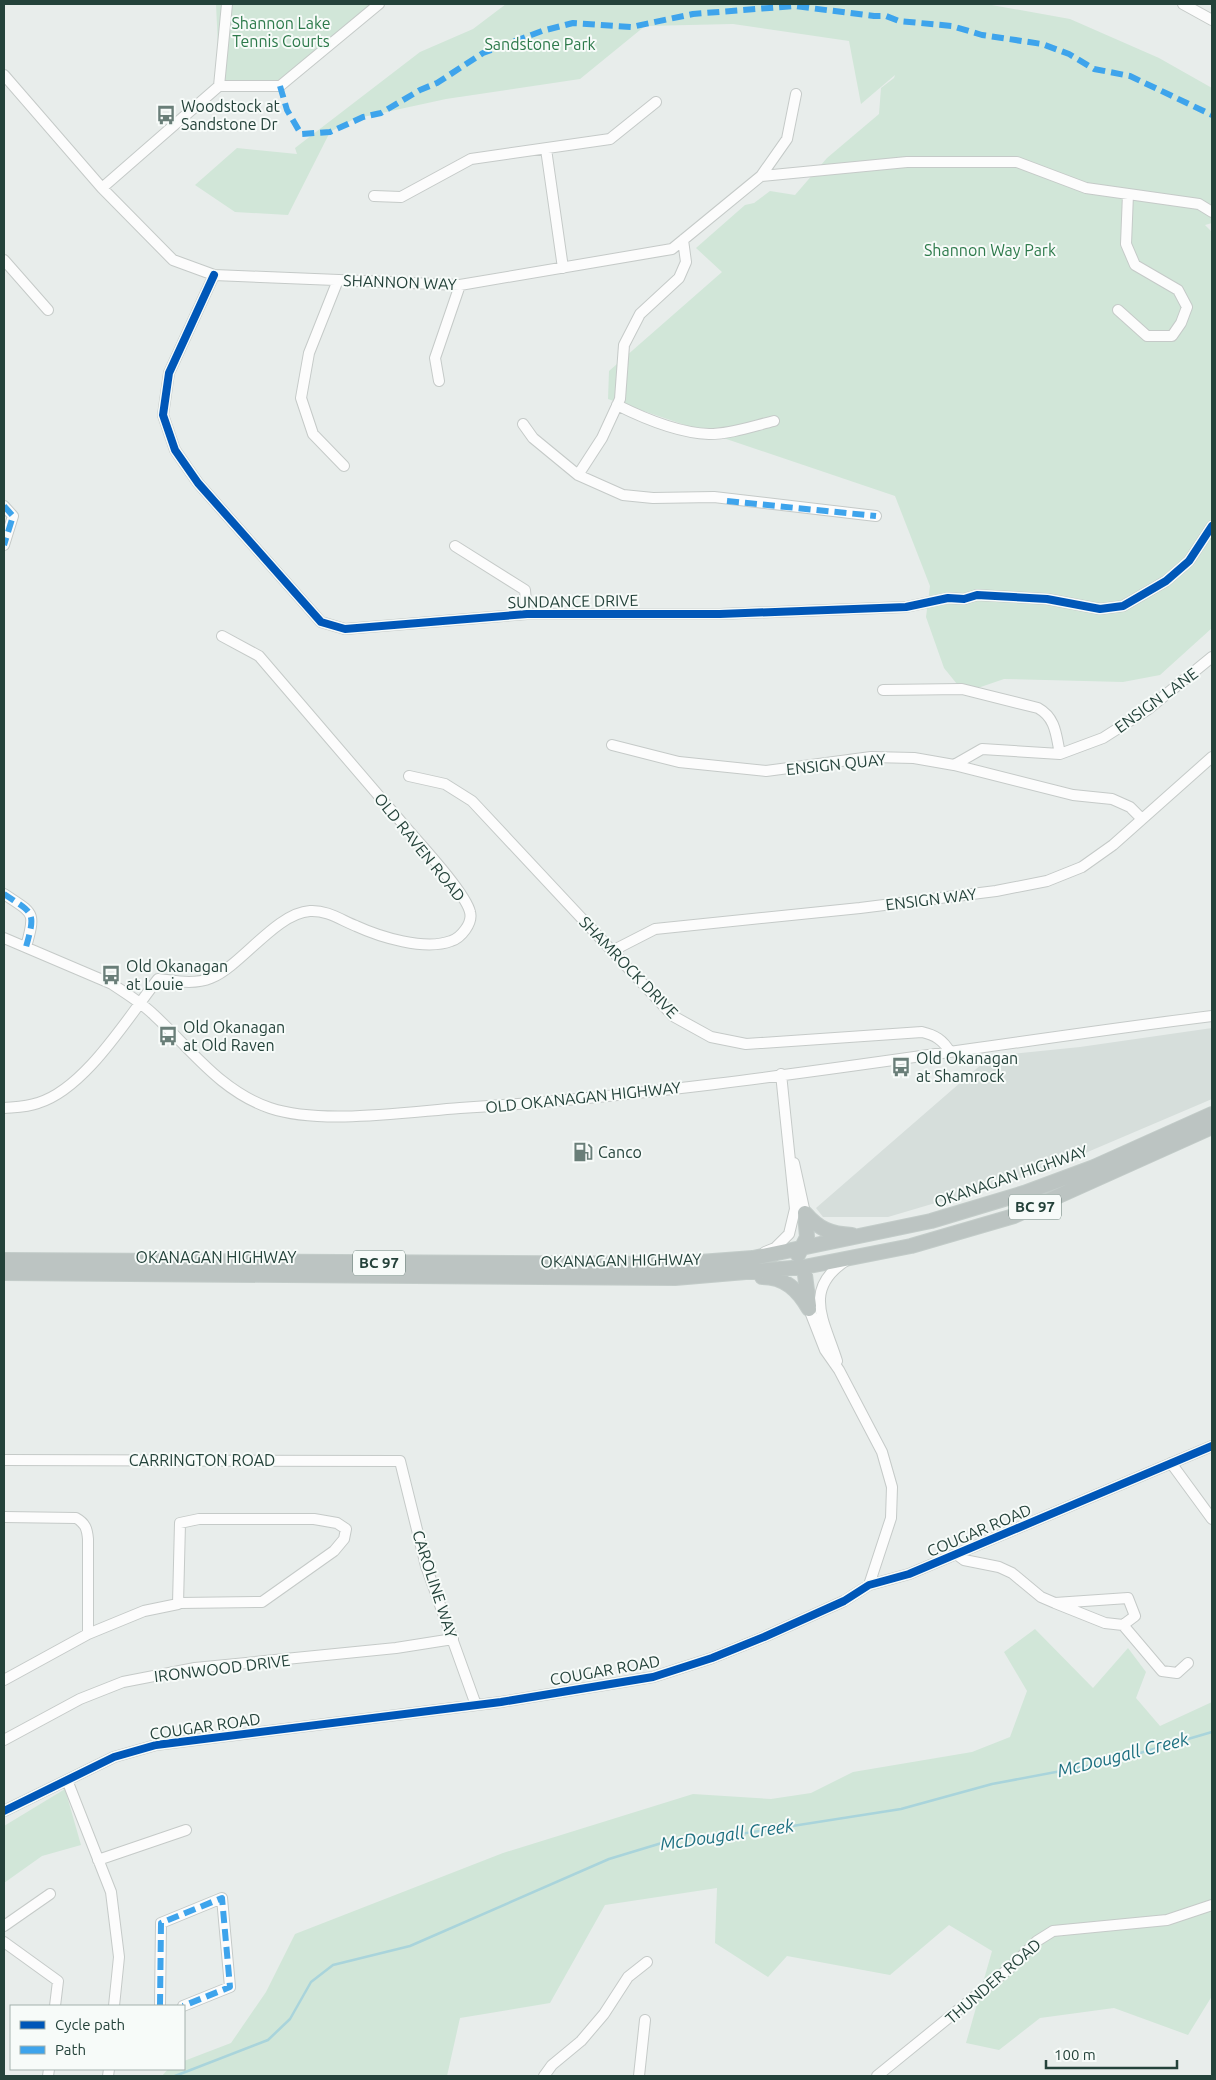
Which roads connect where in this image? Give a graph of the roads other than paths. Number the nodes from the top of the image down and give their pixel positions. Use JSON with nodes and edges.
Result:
{"nodes":[{"id":1,"x":228,"y":4,"type":"edge"},
{"id":2,"x":379,"y":4,"type":"edge"},
{"id":3,"x":1183,"y":4,"type":"edge"},
{"id":4,"x":1212,"y":20,"type":"edge"},
{"id":5,"x":4,"y":75,"type":"edge"},
{"id":6,"x":219,"y":86,"type":"junction"},
{"id":7,"x":796,"y":94,"type":"dead end"},
{"id":8,"x":656,"y":102,"type":"dead end"},
{"id":9,"x":546,"y":149,"type":"junction"},
{"id":10,"x":761,"y":176,"type":"junction"},
{"id":11,"x":102,"y":188,"type":"junction"},
{"id":12,"x":1128,"y":194,"type":"junction"},
{"id":13,"x":374,"y":196,"type":"dead end"},
{"id":14,"x":1212,"y":212,"type":"edge"},
{"id":15,"x":683,"y":240,"type":"junction"},
{"id":16,"x":4,"y":260,"type":"edge"},
{"id":17,"x":563,"y":268,"type":"junction"},
{"id":18,"x":214,"y":275,"type":"junction"},
{"id":19,"x":338,"y":280,"type":"junction"},
{"id":20,"x":460,"y":285,"type":"junction"},
{"id":21,"x":48,"y":310,"type":"dead end"},
{"id":22,"x":1118,"y":310,"type":"dead end"},
{"id":23,"x":438,"y":381,"type":"dead end"},
{"id":24,"x":617,"y":405,"type":"junction"},
{"id":25,"x":774,"y":421,"type":"dead end"},
{"id":26,"x":523,"y":424,"type":"dead end"},
{"id":27,"x":344,"y":466,"type":"dead end"},
{"id":28,"x":578,"y":475,"type":"junction"},
{"id":29,"x":4,"y":506,"type":"edge"},
{"id":30,"x":876,"y":516,"type":"dead end"},
{"id":31,"x":1210,"y":530,"type":"edge"},
{"id":32,"x":4,"y":545,"type":"edge"},
{"id":33,"x":455,"y":546,"type":"dead end"},
{"id":34,"x":527,"y":614,"type":"junction"},
{"id":35,"x":222,"y":636,"type":"dead end"},
{"id":36,"x":1212,"y":658,"type":"edge"},
{"id":37,"x":883,"y":690,"type":"dead end"},
{"id":38,"x":612,"y":745,"type":"dead end"},
{"id":39,"x":1060,"y":754,"type":"junction"},
{"id":40,"x":1212,"y":757,"type":"edge"},
{"id":41,"x":954,"y":765,"type":"junction"},
{"id":42,"x":409,"y":776,"type":"dead end"},
{"id":43,"x":1142,"y":819,"type":"junction"},
{"id":44,"x":4,"y":894,"type":"edge"},
{"id":45,"x":4,"y":938,"type":"edge"},
{"id":46,"x":26,"y":947,"type":"junction"},
{"id":47,"x":612,"y":951,"type":"junction"},
{"id":48,"x":140,"y":1002,"type":"junction"},
{"id":49,"x":1212,"y":1016,"type":"edge"},
{"id":50,"x":950,"y":1052,"type":"junction"},
{"id":51,"x":781,"y":1074,"type":"junction"},
{"id":52,"x":4,"y":1108,"type":"edge"},
{"id":53,"x":1212,"y":1114,"type":"edge"},
{"id":54,"x":1212,"y":1127,"type":"edge"},
{"id":55,"x":790,"y":1151,"type":"junction"},
{"id":56,"x":805,"y":1213,"type":"junction"},
{"id":57,"x":870,"y":1235,"type":"junction"},
{"id":58,"x":803,"y":1249,"type":"junction"},
{"id":59,"x":753,"y":1258,"type":"junction"},
{"id":60,"x":4,"y":1260,"type":"edge"},
{"id":61,"x":848,"y":1260,"type":"junction"},
{"id":62,"x":804,"y":1268,"type":"junction"},
{"id":63,"x":4,"y":1272,"type":"edge"},
{"id":64,"x":727,"y":1276,"type":"junction"},
{"id":65,"x":809,"y":1309,"type":"junction"},
{"id":66,"x":839,"y":1370,"type":"junction"},
{"id":67,"x":1212,"y":1446,"type":"edge"},
{"id":68,"x":4,"y":1460,"type":"edge"},
{"id":69,"x":400,"y":1461,"type":"joint"},
{"id":70,"x":1172,"y":1463,"type":"junction"},
{"id":71,"x":4,"y":1518,"type":"edge"},
{"id":72,"x":1212,"y":1519,"type":"edge"},
{"id":73,"x":956,"y":1554,"type":"junction"},
{"id":74,"x":869,"y":1585,"type":"junction"},
{"id":75,"x":180,"y":1603,"type":"dead end"},
{"id":76,"x":1055,"y":1604,"type":"junction"},
{"id":77,"x":1123,"y":1625,"type":"junction"},
{"id":78,"x":88,"y":1634,"type":"junction"},
{"id":79,"x":453,"y":1638,"type":"junction"},
{"id":80,"x":1188,"y":1664,"type":"dead end"},
{"id":81,"x":4,"y":1680,"type":"edge"},
{"id":82,"x":476,"y":1705,"type":"junction"},
{"id":83,"x":4,"y":1740,"type":"edge"},
{"id":84,"x":67,"y":1780,"type":"junction"},
{"id":85,"x":4,"y":1811,"type":"edge"},
{"id":86,"x":186,"y":1830,"type":"dead end"},
{"id":87,"x":98,"y":1860,"type":"junction"},
{"id":88,"x":50,"y":1894,"type":"dead end"},
{"id":89,"x":1212,"y":1905,"type":"edge"},
{"id":90,"x":4,"y":1926,"type":"edge"},
{"id":91,"x":4,"y":1942,"type":"edge"},
{"id":92,"x":647,"y":1962,"type":"dead end"},
{"id":93,"x":56,"y":2005,"type":"edge"},
{"id":94,"x":114,"y":2005,"type":"edge"},
{"id":95,"x":160,"y":2005,"type":"edge"},
{"id":96,"x":185,"y":2005,"type":"edge"},
{"id":97,"x":645,"y":2020,"type":"dead end"},
{"id":98,"x":544,"y":2076,"type":"edge"},
{"id":99,"x":639,"y":2076,"type":"edge"},
{"id":100,"x":877,"y":2076,"type":"edge"}],
"edges":[{"from":1,"to":6,"type":"street"},
{"from":2,"to":6,"type":"street"},
{"from":3,"to":4,"type":"street"},
{"from":5,"to":11,"type":"street","name":"SHANNON WAY"},
{"from":6,"to":11,"type":"street"},
{"from":7,"to":10,"type":"street","name":"SHANNON WAY"},
{"from":8,"to":9,"type":"street"},
{"from":9,"to":13,"type":"street"},
{"from":9,"to":17,"type":"street"},
{"from":10,"to":12,"type":"street"},
{"from":10,"to":15,"type":"street","name":"SHANNON WAY"},
{"from":11,"to":18,"type":"street","name":"SHANNON WAY"},
{"from":12,"to":14,"type":"street"},
{"from":12,"to":22,"type":"street"},
{"from":15,"to":17,"type":"street","name":"SHANNON WAY"},
{"from":15,"to":24,"type":"street"},
{"from":16,"to":21,"type":"street"},
{"from":17,"to":20,"type":"street","name":"SHANNON WAY"},
{"from":18,"to":19,"type":"street","name":"SHANNON WAY"},
{"from":18,"to":34,"type":"street","name":"SUNDANCE DRIVE"},
{"from":19,"to":20,"type":"street","name":"SHANNON WAY"},
{"from":19,"to":27,"type":"street"},
{"from":20,"to":23,"type":"street"},
{"from":24,"to":25,"type":"street"},
{"from":24,"to":28,"type":"street"},
{"from":26,"to":28,"type":"street"},
{"from":28,"to":30,"type":"street"},
{"from":29,"to":32,"type":"street"},
{"from":31,"to":34,"type":"street","name":"SUNDANCE DRIVE"},
{"from":33,"to":34,"type":"street"},
{"from":35,"to":48,"type":"street","name":"OLD RAVEN ROAD"},
{"from":36,"to":39,"type":"street","name":"ENSIGN LANE"},
{"from":37,"to":39,"type":"street"},
{"from":38,"to":41,"type":"street","name":"ENSIGN QUAY"},
{"from":39,"to":41,"type":"street","name":"ENSIGN LANE"},
{"from":40,"to":43,"type":"street","name":"ENSIGN WAY"},
{"from":41,"to":43,"type":"street","name":"ENSIGN QUAY"},
{"from":42,"to":47,"type":"street","name":"SHAMROCK DRIVE"},
{"from":43,"to":47,"type":"street","name":"ENSIGN WAY"},
{"from":44,"to":46,"type":"street"},
{"from":45,"to":46,"type":"street","name":"OLD OKANAGAN HIGHWAY"},
{"from":46,"to":48,"type":"street","name":"OLD OKANAGAN HIGHWAY"},
{"from":47,"to":50,"type":"street","name":"SHAMROCK DRIVE"},
{"from":48,"to":51,"type":"street","name":"OLD OKANAGAN HIGHWAY"},
{"from":48,"to":52,"type":"street"},
{"from":49,"to":50,"type":"street","name":"OLD OKANAGAN HIGHWAY"},
{"from":50,"to":51,"type":"street","name":"OLD OKANAGAN HIGHWAY"},
{"from":51,"to":55,"type":"street"},
{"from":53,"to":57,"type":"highway","name":"OKANAGAN HIGHWAY","number":"BC 97"},
{"from":54,"to":61,"type":"highway","name":"OKANAGAN HIGHWAY","number":"BC 97"},
{"from":55,"to":56,"type":"street"},
{"from":55,"to":59,"type":"street"},
{"from":56,"to":57,"type":"highway"},
{"from":56,"to":58,"type":"highway"},
{"from":57,"to":58,"type":"highway","name":"OKANAGAN HIGHWAY","number":"BC 97"},
{"from":57,"to":62,"type":"highway"},
{"from":58,"to":59,"type":"highway","name":"OKANAGAN HIGHWAY","number":"BC 97"},
{"from":58,"to":64,"type":"highway"},
{"from":59,"to":60,"type":"highway","name":"OKANAGAN HIGHWAY","number":"BC 97"},
{"from":61,"to":62,"type":"highway","name":"OKANAGAN HIGHWAY","number":"BC 97"},
{"from":61,"to":66,"type":"street"},
{"from":62,"to":64,"type":"highway","name":"OKANAGAN HIGHWAY","number":"BC 97"},
{"from":62,"to":65,"type":"highway"},
{"from":63,"to":64,"type":"highway","name":"OKANAGAN HIGHWAY","number":"BC 97"},
{"from":64,"to":65,"type":"highway"},
{"from":65,"to":66,"type":"street"},
{"from":66,"to":74,"type":"street"},
{"from":67,"to":70,"type":"street","name":"COUGAR ROAD"},
{"from":68,"to":69,"type":"street","name":"CARRINGTON ROAD"},
{"from":69,"to":79,"type":"street","name":"CAROLINE WAY"},
{"from":70,"to":72,"type":"street"},
{"from":70,"to":73,"type":"street","name":"COUGAR ROAD"},
{"from":71,"to":78,"type":"street"},
{"from":73,"to":74,"type":"street","name":"COUGAR ROAD"},
{"from":73,"to":76,"type":"street"},
{"from":74,"to":82,"type":"street","name":"COUGAR ROAD"},
{"from":75,"to":78,"type":"street"},
{"from":76,"to":77,"type":"street"},
{"from":76,"to":77,"type":"street"},
{"from":77,"to":80,"type":"street"},
{"from":78,"to":81,"type":"street"},
{"from":79,"to":82,"type":"street","name":"CAROLINE WAY"},
{"from":79,"to":83,"type":"street","name":"IRONWOOD DRIVE"},
{"from":82,"to":84,"type":"street","name":"COUGAR ROAD"},
{"from":84,"to":85,"type":"street","name":"COUGAR ROAD"},
{"from":84,"to":87,"type":"street"},
{"from":86,"to":87,"type":"street"},
{"from":87,"to":94,"type":"street"},
{"from":88,"to":90,"type":"street"},
{"from":89,"to":100,"type":"street","name":"THUNDER ROAD"},
{"from":91,"to":93,"type":"street"},
{"from":92,"to":98,"type":"street"},
{"from":95,"to":96,"type":"street"},
{"from":97,"to":99,"type":"street"}]}
